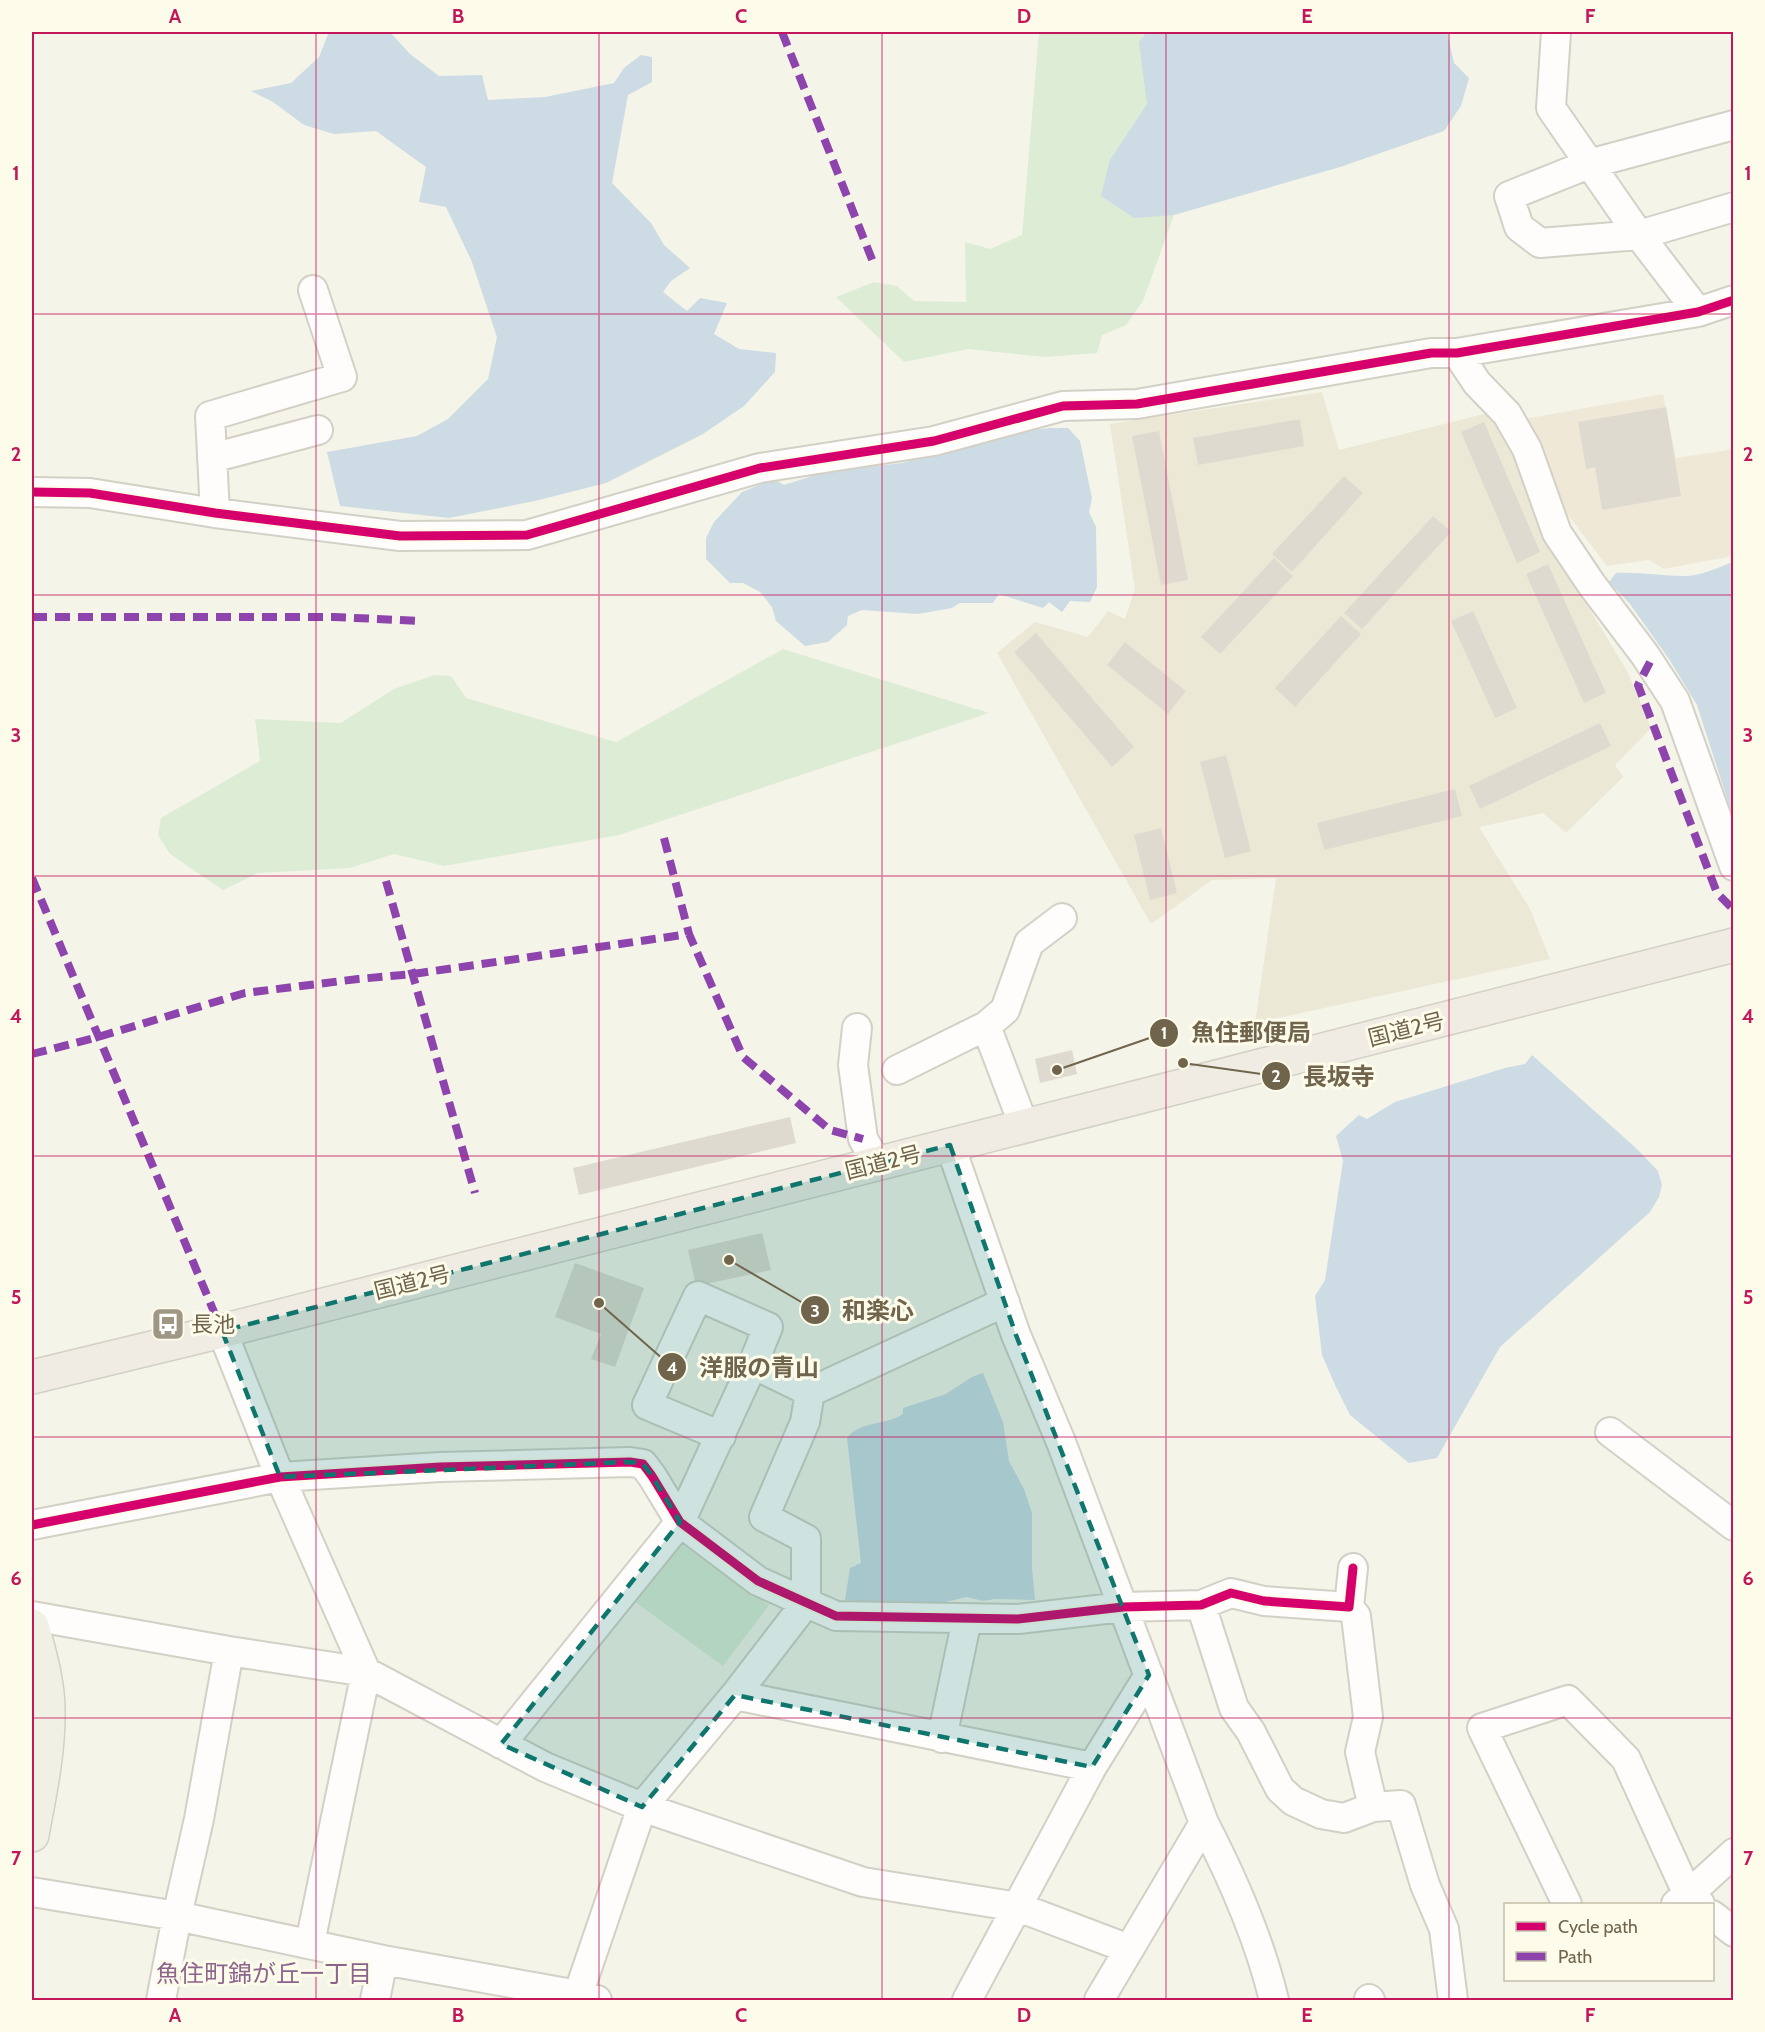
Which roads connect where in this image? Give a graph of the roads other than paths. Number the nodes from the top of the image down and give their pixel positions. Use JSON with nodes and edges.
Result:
{"nodes":[{"id":1,"x":1556,"y":32,"type":"edge"},
{"id":2,"x":1734,"y":125,"type":"edge"},
{"id":3,"x":1589,"y":164,"type":"junction"},
{"id":4,"x":1734,"y":207,"type":"edge"},
{"id":5,"x":1639,"y":235,"type":"junction"},
{"id":6,"x":313,"y":290,"type":"dead end"},
{"id":7,"x":1734,"y":300,"type":"edge"},
{"id":8,"x":1698,"y":312,"type":"junction"},
{"id":9,"x":1457,"y":353,"type":"junction"},
{"id":10,"x":318,"y":430,"type":"dead end"},
{"id":11,"x":212,"y":458,"type":"junction"},
{"id":12,"x":32,"y":492,"type":"edge"},
{"id":13,"x":215,"y":513,"type":"junction"},
{"id":14,"x":1734,"y":866,"type":"edge"},
{"id":15,"x":1062,"y":918,"type":"dead end"},
{"id":16,"x":1734,"y":945,"type":"edge"},
{"id":17,"x":986,"y":1026,"type":"junction"},
{"id":18,"x":857,"y":1028,"type":"dead end"},
{"id":19,"x":897,"y":1070,"type":"dead end"},
{"id":20,"x":1024,"y":1126,"type":"junction"},
{"id":21,"x":950,"y":1145,"type":"junction"},
{"id":22,"x":877,"y":1163,"type":"junction"},
{"id":23,"x":1005,"y":1302,"type":"junction"},
{"id":24,"x":222,"y":1331,"type":"junction"},
{"id":25,"x":753,"y":1364,"type":"junction"},
{"id":26,"x":32,"y":1377,"type":"edge"},
{"id":27,"x":810,"y":1392,"type":"junction"},
{"id":28,"x":1610,"y":1432,"type":"dead end"},
{"id":29,"x":721,"y":1437,"type":"junction"},
{"id":30,"x":280,"y":1477,"type":"junction"},
{"id":31,"x":680,"y":1522,"type":"junction"},
{"id":32,"x":32,"y":1525,"type":"edge"},
{"id":33,"x":1734,"y":1526,"type":"edge"},
{"id":34,"x":1353,"y":1568,"type":"dead end"},
{"id":35,"x":806,"y":1603,"type":"junction"},
{"id":36,"x":1201,"y":1605,"type":"junction"},
{"id":37,"x":1123,"y":1607,"type":"junction"},
{"id":38,"x":1349,"y":1607,"type":"junction"},
{"id":39,"x":32,"y":1616,"type":"edge"},
{"id":40,"x":967,"y":1618,"type":"junction"},
{"id":41,"x":32,"y":1626,"type":"edge"},
{"id":42,"x":229,"y":1651,"type":"junction"},
{"id":43,"x":366,"y":1672,"type":"junction"},
{"id":44,"x":1149,"y":1675,"type":"junction"},
{"id":45,"x":735,"y":1695,"type":"junction"},
{"id":46,"x":942,"y":1737,"type":"junction"},
{"id":47,"x":501,"y":1744,"type":"junction"},
{"id":48,"x":1092,"y":1767,"type":"junction"},
{"id":49,"x":642,"y":1807,"type":"junction"},
{"id":50,"x":1372,"y":1807,"type":"junction"},
{"id":51,"x":1204,"y":1823,"type":"junction"},
{"id":52,"x":32,"y":1835,"type":"edge"},
{"id":53,"x":1734,"y":1853,"type":"edge"},
{"id":54,"x":32,"y":1892,"type":"edge"},
{"id":55,"x":1688,"y":1901,"type":"edge"},
{"id":56,"x":1567,"y":1903,"type":"edge"},
{"id":57,"x":1018,"y":1906,"type":"junction"},
{"id":58,"x":177,"y":1916,"type":"junction"},
{"id":59,"x":1714,"y":1916,"type":"edge"},
{"id":60,"x":1734,"y":1932,"type":"edge"},
{"id":61,"x":310,"y":1943,"type":"junction"},
{"id":62,"x":1129,"y":1949,"type":"junction"},
{"id":63,"x":383,"y":1960,"type":"junction"},
{"id":64,"x":588,"y":1998,"type":"edge"},
{"id":65,"x":161,"y":2001,"type":"edge"},
{"id":66,"x":375,"y":2001,"type":"edge"},
{"id":67,"x":967,"y":2001,"type":"edge"},
{"id":68,"x":1100,"y":2001,"type":"edge"},
{"id":69,"x":1274,"y":2001,"type":"edge"},
{"id":70,"x":1453,"y":2001,"type":"edge"}],
"edges":[{"from":1,"to":3,"type":"street"},
{"from":2,"to":3,"type":"street"},
{"from":3,"to":5,"type":"street"},
{"from":3,"to":5,"type":"street"},
{"from":4,"to":5,"type":"street"},
{"from":5,"to":8,"type":"street"},
{"from":6,"to":11,"type":"street"},
{"from":7,"to":8,"type":"street"},
{"from":8,"to":9,"type":"street"},
{"from":9,"to":13,"type":"street"},
{"from":9,"to":14,"type":"street"},
{"from":10,"to":11,"type":"street"},
{"from":11,"to":13,"type":"street"},
{"from":12,"to":13,"type":"street"},
{"from":15,"to":17,"type":"street"},
{"from":16,"to":20,"type":"highway","name":"国道2号"},
{"from":17,"to":19,"type":"street"},
{"from":17,"to":20,"type":"street"},
{"from":18,"to":22,"type":"street"},
{"from":20,"to":21,"type":"highway","name":"国道2号"},
{"from":21,"to":22,"type":"highway","name":"国道2号"},
{"from":21,"to":23,"type":"street"},
{"from":22,"to":24,"type":"highway","name":"国道2号"},
{"from":23,"to":27,"type":"street"},
{"from":23,"to":37,"type":"street"},
{"from":24,"to":26,"type":"highway","name":"国道2号"},
{"from":24,"to":30,"type":"street"},
{"from":25,"to":27,"type":"street"},
{"from":25,"to":29,"type":"street"},
{"from":25,"to":29,"type":"street"},
{"from":27,"to":35,"type":"street"},
{"from":28,"to":33,"type":"street"},
{"from":29,"to":31,"type":"street"},
{"from":30,"to":31,"type":"street"},
{"from":30,"to":32,"type":"street"},
{"from":30,"to":43,"type":"street"},
{"from":31,"to":35,"type":"street"},
{"from":31,"to":47,"type":"street"},
{"from":34,"to":38,"type":"street"},
{"from":35,"to":40,"type":"street"},
{"from":35,"to":45,"type":"street"},
{"from":36,"to":37,"type":"street"},
{"from":36,"to":38,"type":"street"},
{"from":36,"to":50,"type":"street"},
{"from":37,"to":40,"type":"street"},
{"from":37,"to":44,"type":"street"},
{"from":38,"to":50,"type":"street"},
{"from":39,"to":42,"type":"street"},
{"from":40,"to":46,"type":"street"},
{"from":41,"to":52,"type":"main road"},
{"from":42,"to":43,"type":"street"},
{"from":42,"to":58,"type":"street"},
{"from":43,"to":47,"type":"street"},
{"from":43,"to":61,"type":"street"},
{"from":44,"to":48,"type":"street"},
{"from":44,"to":51,"type":"street"},
{"from":45,"to":46,"type":"street"},
{"from":45,"to":49,"type":"street"},
{"from":46,"to":48,"type":"street"},
{"from":47,"to":49,"type":"street"},
{"from":48,"to":57,"type":"street"},
{"from":49,"to":57,"type":"street"},
{"from":49,"to":64,"type":"street"},
{"from":50,"to":70,"type":"street"},
{"from":51,"to":62,"type":"street"},
{"from":51,"to":69,"type":"street"},
{"from":53,"to":55,"type":"street"},
{"from":54,"to":58,"type":"street"},
{"from":55,"to":56,"type":"street"},
{"from":57,"to":62,"type":"street"},
{"from":57,"to":67,"type":"street"},
{"from":58,"to":61,"type":"street"},
{"from":58,"to":65,"type":"street"},
{"from":59,"to":60,"type":"street"},
{"from":61,"to":63,"type":"street"},
{"from":62,"to":68,"type":"street"},
{"from":63,"to":64,"type":"street"},
{"from":63,"to":66,"type":"street"}]}
